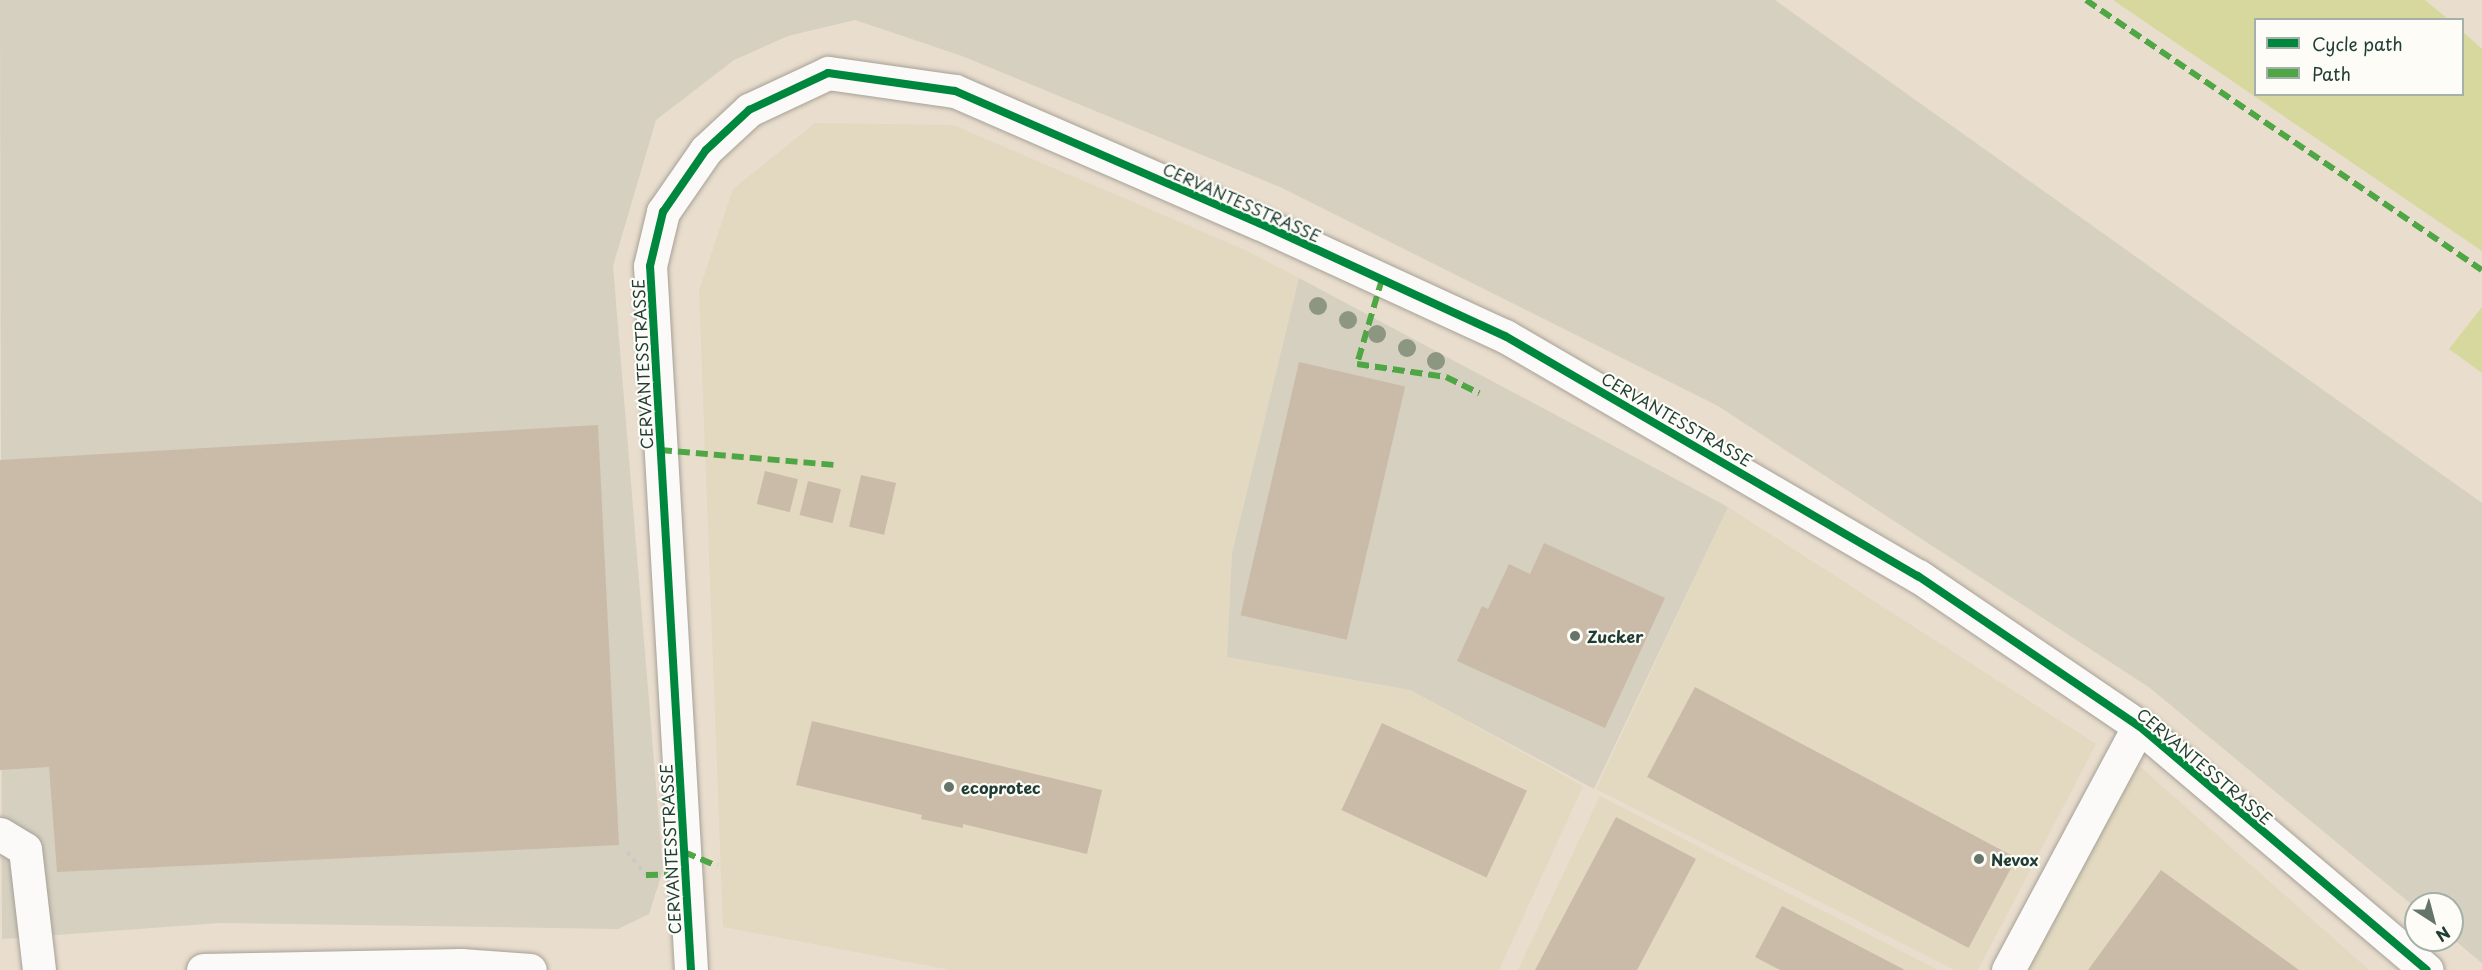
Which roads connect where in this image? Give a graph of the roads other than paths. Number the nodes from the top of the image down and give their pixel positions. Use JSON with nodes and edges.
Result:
{"nodes":[{"id":1,"x":2139,"y":726,"type":"junction"},
{"id":2,"x":0,"y":834,"type":"edge"},
{"id":3,"x":39,"y":970,"type":"edge"},
{"id":4,"x":203,"y":970,"type":"edge"},
{"id":5,"x":530,"y":970,"type":"edge"},
{"id":6,"x":691,"y":970,"type":"edge"},
{"id":7,"x":2008,"y":970,"type":"edge"},
{"id":8,"x":2427,"y":970,"type":"edge"}],
"edges":[{"from":1,"to":6,"type":"street","name":"CERVANTESSTRASSE"},
{"from":1,"to":7,"type":"street"},
{"from":1,"to":8,"type":"street","name":"CERVANTESSTRASSE"},
{"from":2,"to":3,"type":"street"},
{"from":4,"to":5,"type":"street"}]}
